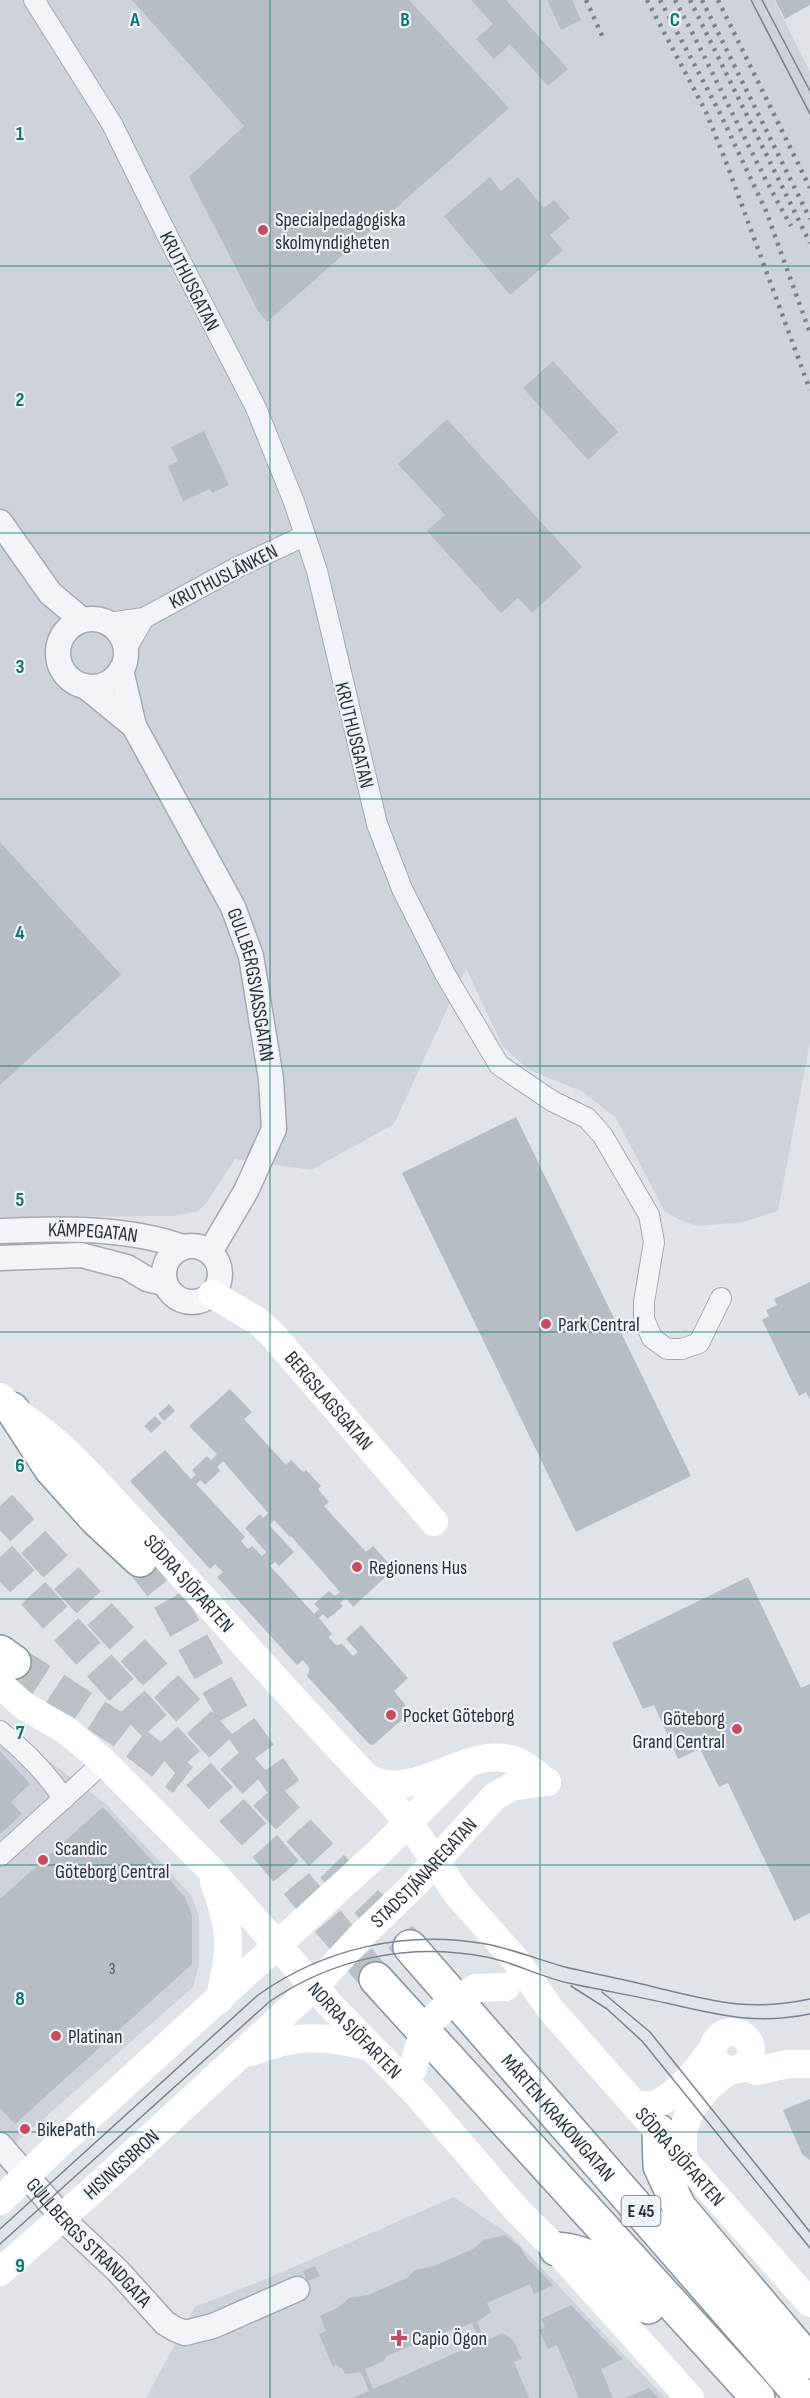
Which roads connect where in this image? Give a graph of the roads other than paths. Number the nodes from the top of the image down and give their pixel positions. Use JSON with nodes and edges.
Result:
{"nodes":[{"id":1,"x":34,"y":0,"type":"edge"},
{"id":2,"x":0,"y":522,"type":"edge"},
{"id":3,"x":304,"y":536,"type":"junction"},
{"id":4,"x":50,"y":593,"type":"junction"},
{"id":5,"x":144,"y":618,"type":"junction"},
{"id":6,"x":82,"y":620,"type":"junction"},
{"id":7,"x":109,"y":622,"type":"junction"},
{"id":8,"x":59,"y":642,"type":"junction"},
{"id":9,"x":124,"y":660,"type":"junction"},
{"id":10,"x":85,"y":686,"type":"junction"},
{"id":11,"x":134,"y":726,"type":"junction"},
{"id":12,"x":0,"y":1231,"type":"edge"},
{"id":13,"x":183,"y":1247,"type":"junction"},
{"id":14,"x":210,"y":1252,"type":"junction"},
{"id":15,"x":2,"y":1259,"type":"edge"},
{"id":16,"x":164,"y":1283,"type":"junction"},
{"id":17,"x":212,"y":1294,"type":"junction"},
{"id":18,"x":721,"y":1298,"type":"dead end"},
{"id":19,"x":6,"y":1402,"type":"edge"},
{"id":20,"x":434,"y":1522,"type":"dead end"},
{"id":21,"x":140,"y":1560,"type":"tunnel mouth"},
{"id":22,"x":5,"y":1666,"type":"edge"},
{"id":23,"x":0,"y":1731,"type":"edge"},
{"id":24,"x":104,"y":1762,"type":"junction"},
{"id":25,"x":477,"y":1762,"type":"junction"},
{"id":26,"x":368,"y":1778,"type":"junction"},
{"id":27,"x":64,"y":1799,"type":"junction"},
{"id":28,"x":409,"y":1823,"type":"junction"},
{"id":29,"x":0,"y":1856,"type":"edge"},
{"id":30,"x":435,"y":1863,"type":"junction"},
{"id":31,"x":209,"y":1868,"type":"junction"},
{"id":32,"x":278,"y":1946,"type":"junction"},
{"id":33,"x":410,"y":1947,"type":"tunnel mouth"},
{"id":34,"x":376,"y":1979,"type":"tunnel mouth"},
{"id":35,"x":314,"y":1987,"type":"junction"},
{"id":36,"x":219,"y":2000,"type":"junction"},
{"id":37,"x":551,"y":2010,"type":"junction"},
{"id":38,"x":370,"y":2047,"type":"junction"},
{"id":39,"x":240,"y":2055,"type":"junction"},
{"id":40,"x":728,"y":2061,"type":"junction"},
{"id":41,"x":810,"y":2064,"type":"edge"},
{"id":42,"x":418,"y":2096,"type":"junction"},
{"id":43,"x":635,"y":2104,"type":"junction"},
{"id":44,"x":659,"y":2131,"type":"junction"},
{"id":45,"x":0,"y":2145,"type":"edge"},
{"id":46,"x":685,"y":2161,"type":"junction"},
{"id":47,"x":0,"y":2200,"type":"edge"},
{"id":48,"x":556,"y":2248,"type":"junction"},
{"id":49,"x":0,"y":2272,"type":"edge"},
{"id":50,"x":297,"y":2289,"type":"dead end"},
{"id":51,"x":810,"y":2303,"type":"edge"},
{"id":52,"x":810,"y":2362,"type":"edge"},
{"id":53,"x":690,"y":2398,"type":"edge"},
{"id":54,"x":734,"y":2398,"type":"edge"},
{"id":55,"x":758,"y":2398,"type":"edge"},
{"id":56,"x":803,"y":2398,"type":"edge"}],
"edges":[{"from":1,"to":3,"type":"street","name":"KRUTHUSGATAN"},
{"from":2,"to":4,"type":"street","name":"GULLBERGSVASSGATAN"},
{"from":3,"to":5,"type":"street","name":"KRUTHUSLÄNKEN"},
{"from":3,"to":18,"type":"street","name":"KRUTHUSGATAN"},
{"from":4,"to":6,"type":"street","name":"GULLBERGSVASSGATAN"},
{"from":4,"to":8,"type":"street","name":"GULLBERGSVASSGATAN"},
{"from":5,"to":7,"type":"street","name":"KRUTHUSLÄNKEN"},
{"from":5,"to":9,"type":"street"},
{"from":6,"to":7,"type":"street"},
{"from":6,"to":8,"type":"street"},
{"from":7,"to":9,"type":"street","name":"GULLBERGSVASSGATAN"},
{"from":8,"to":10,"type":"street","name":"GULLBERGSVASSGATAN"},
{"from":9,"to":10,"type":"street"},
{"from":9,"to":11,"type":"street","name":"GULLBERGSVASSGATAN"},
{"from":10,"to":11,"type":"street","name":"GULLBERGSVASSGATAN"},
{"from":11,"to":14,"type":"street","name":"GULLBERGSVASSGATAN"},
{"from":12,"to":13,"type":"street","name":"KÄMPEGATAN"},
{"from":13,"to":14,"type":"street"},
{"from":13,"to":16,"type":"street"},
{"from":14,"to":17,"type":"street"},
{"from":15,"to":16,"type":"street","name":"KÄMPEGATAN"},
{"from":16,"to":17,"type":"street"},
{"from":17,"to":20,"type":"main road","name":"BERGSLAGSGATAN"},
{"from":19,"to":21,"type":"highway"},
{"from":19,"to":26,"type":"main road","name":"SÖDRA SJÖFARTEN"},
{"from":22,"to":24,"type":"main road","name":"NORRA SJÖFARTEN"},
{"from":23,"to":27,"type":"street"},
{"from":24,"to":27,"type":"street"},
{"from":24,"to":31,"type":"main road","name":"NORRA SJÖFARTEN"},
{"from":25,"to":26,"type":"main road"},
{"from":25,"to":28,"type":"main road"},
{"from":25,"to":30,"type":"main road","name":"STADSTJÄNAREGATAN"},
{"from":26,"to":28,"type":"main road","name":"SÖDRA SJÖFARTEN"},
{"from":27,"to":29,"type":"street"},
{"from":28,"to":30,"type":"main road","name":"SÖDRA SJÖFARTEN"},
{"from":28,"to":32,"type":"main road"},
{"from":30,"to":35,"type":"main road","name":"STADSTJÄNAREGATAN"},
{"from":30,"to":37,"type":"main road","name":"SÖDRA SJÖFARTEN"},
{"from":31,"to":32,"type":"main road","name":"NORRA SJÖFARTEN"},
{"from":31,"to":36,"type":"main road"},
{"from":32,"to":35,"type":"main road","name":"NORRA SJÖFARTEN"},
{"from":32,"to":36,"type":"main road"},
{"from":33,"to":56,"type":"highway","name":"MÅRTEN KRAKOWGATAN","number":"E 45"},
{"from":34,"to":55,"type":"highway","number":"E 45"},
{"from":35,"to":38,"type":"main road","name":"NORRA SJÖFARTEN"},
{"from":35,"to":39,"type":"main road","name":"HISINGSBRON"},
{"from":36,"to":47,"type":"main road","bridge":true},
{"from":37,"to":42,"type":"main road","name":"SÖDRA SJÖFARTEN","bridge":true},
{"from":37,"to":43,"type":"main road","name":"SÖDRA SJÖFARTEN"},
{"from":38,"to":39,"type":"main road","name":"HISINGSBRON"},
{"from":38,"to":42,"type":"main road","name":"NORRA SJÖFARTEN"},
{"from":39,"to":49,"type":"main road","name":"HISINGSBRON","bridge":true},
{"from":40,"to":41,"type":"main road"},
{"from":40,"to":43,"type":"main road"},
{"from":40,"to":46,"type":"main road"},
{"from":42,"to":48,"type":"main road","name":"NORRA SJÖFARTEN"},
{"from":43,"to":44,"type":"main road","name":"SÖDRA SJÖFARTEN"},
{"from":44,"to":46,"type":"main road","name":"SÖDRA SJÖFARTEN"},
{"from":44,"to":52,"type":"highway"},
{"from":45,"to":50,"type":"street","name":"GULLBERGS STRANDGATA"},
{"from":46,"to":51,"type":"main road","name":"SÖDRA SJÖFARTEN"},
{"from":48,"to":53,"type":"main road","name":"NORRA SJÖFARTEN"},
{"from":48,"to":54,"type":"highway"}]}
